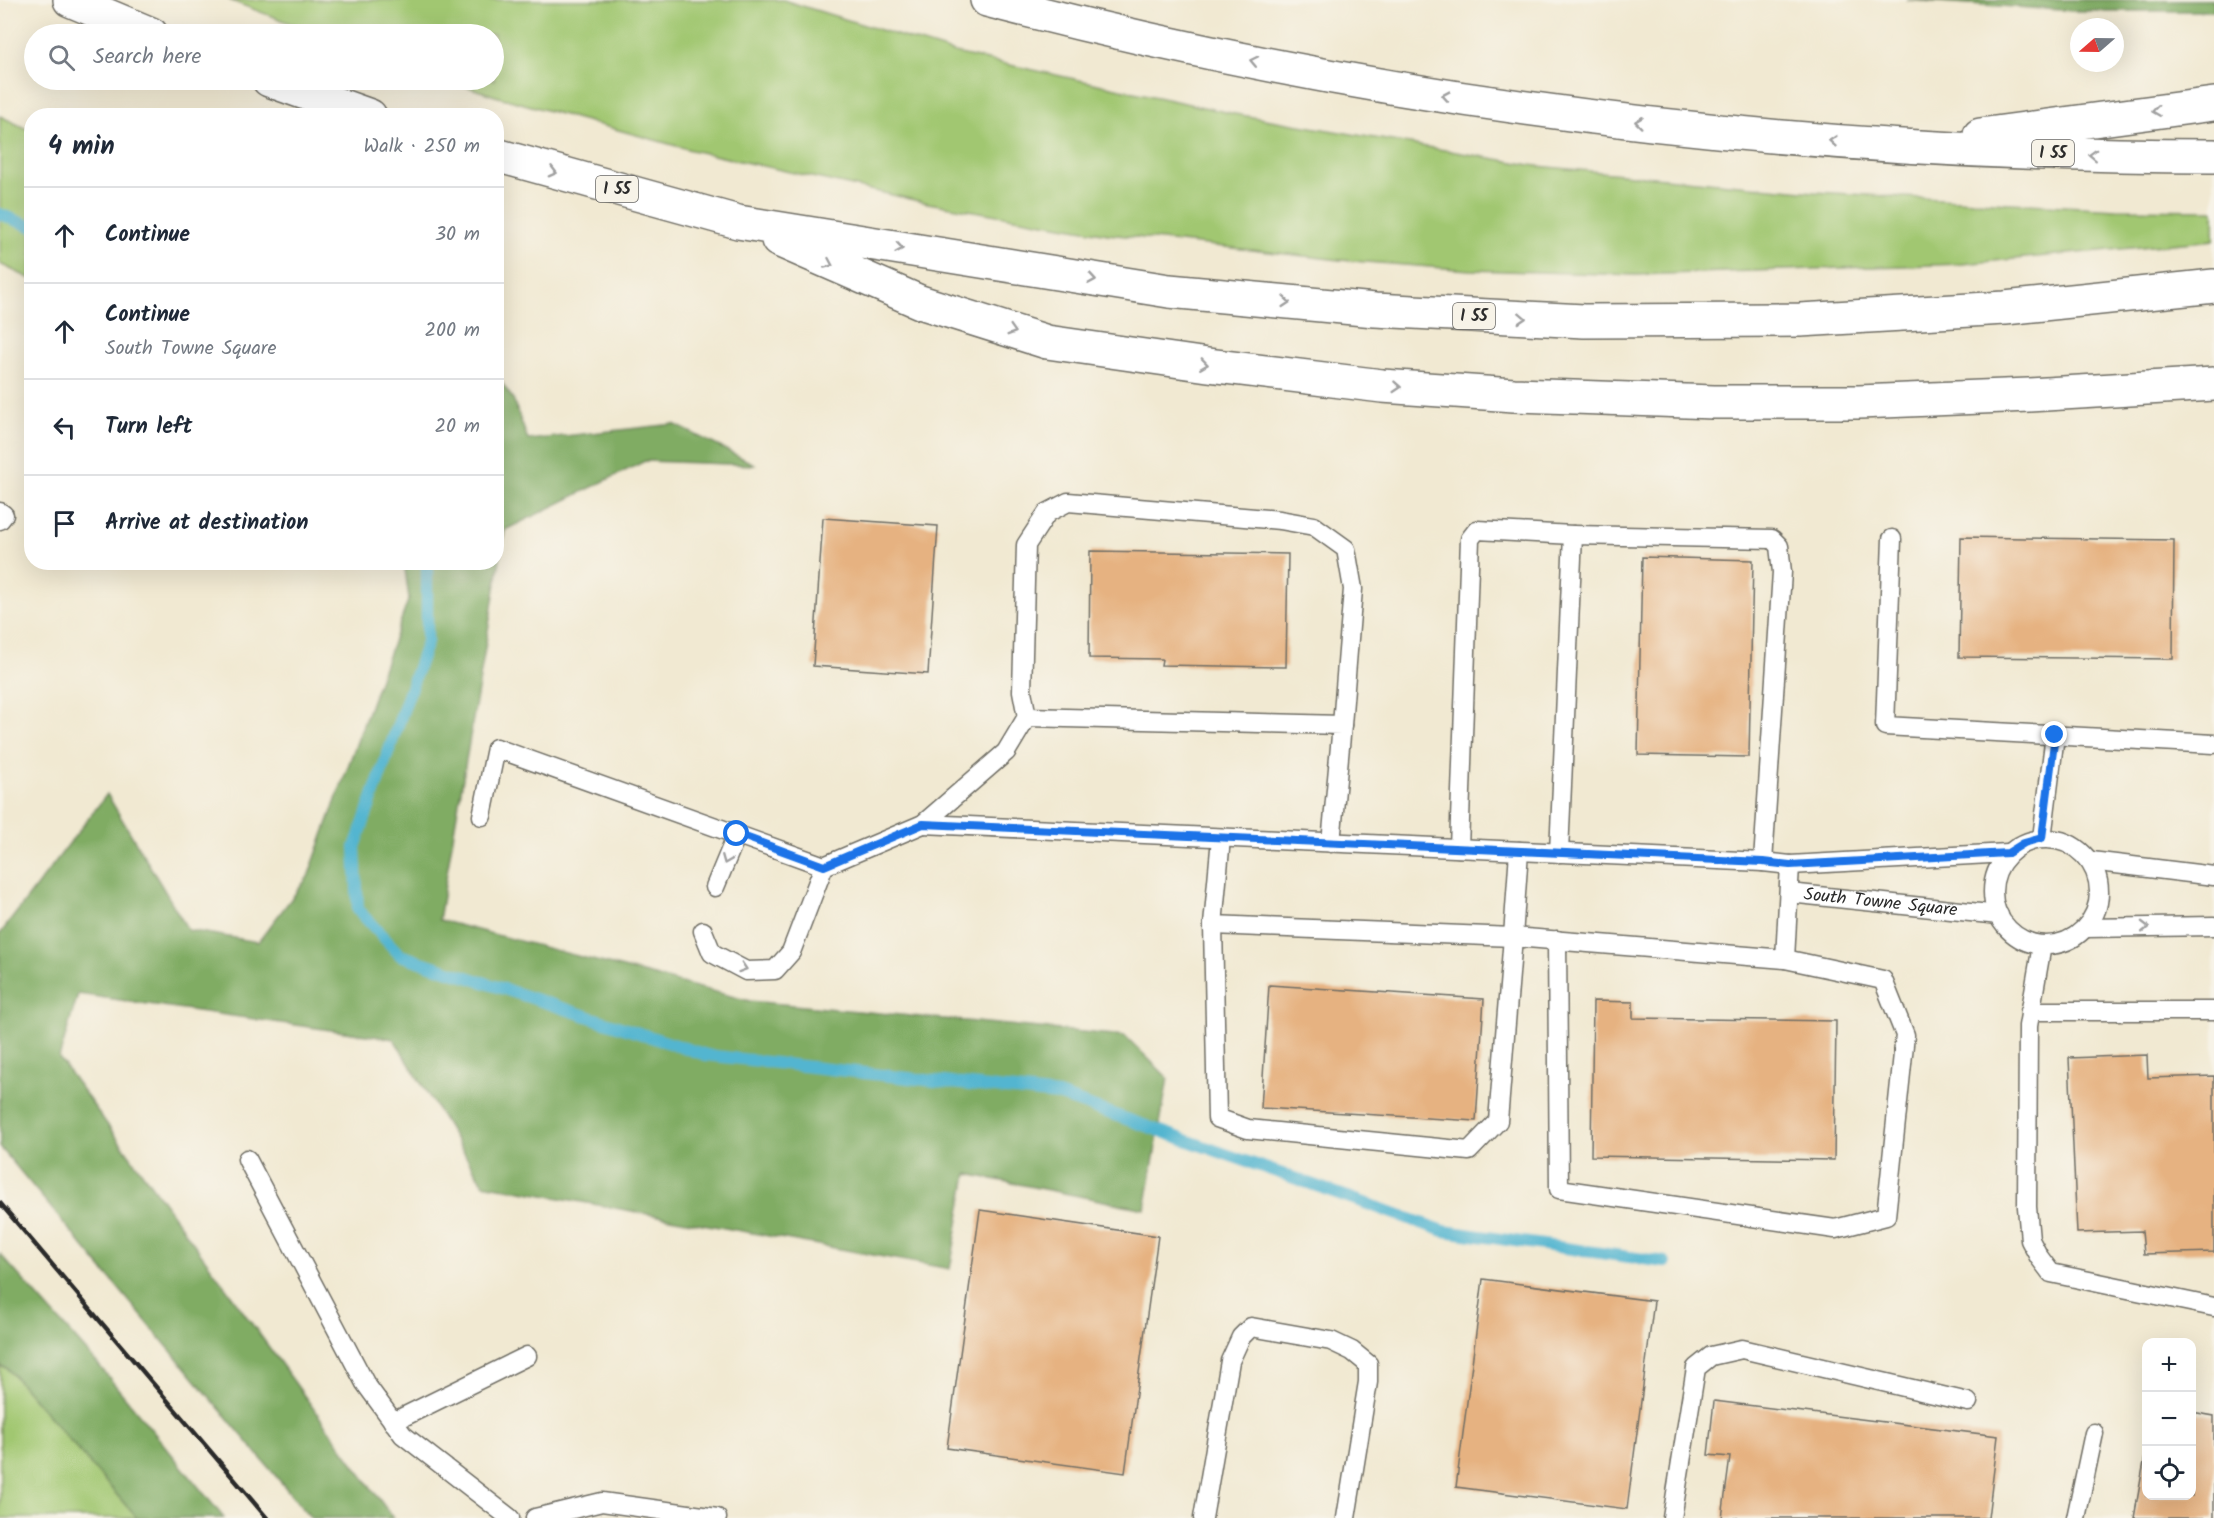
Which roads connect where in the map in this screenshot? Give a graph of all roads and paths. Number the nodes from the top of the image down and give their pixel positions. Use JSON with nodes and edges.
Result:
{"nodes":[{"id":1,"x":70,"y":0,"type":"edge"},
{"id":2,"x":987,"y":0,"type":"edge"},
{"id":3,"x":127,"y":24,"type":"edge"},
{"id":4,"x":297,"y":90,"type":"edge"},
{"id":5,"x":2214,"y":104,"type":"edge"},
{"id":6,"x":348,"y":108,"type":"edge"},
{"id":7,"x":1892,"y":146,"type":"junction"},
{"id":8,"x":2214,"y":156,"type":"edge"},
{"id":9,"x":504,"y":157,"type":"edge"},
{"id":10,"x":738,"y":222,"type":"junction"},
{"id":11,"x":2214,"y":286,"type":"edge"},
{"id":12,"x":2214,"y":384,"type":"edge"},
{"id":13,"x":0,"y":512,"type":"edge"},
{"id":14,"x":0,"y":520,"type":"edge"},
{"id":15,"x":1573,"y":534,"type":"junction"},
{"id":16,"x":1892,"y":539,"type":"dead end"},
{"id":17,"x":1027,"y":717,"type":"junction"},
{"id":18,"x":1342,"y":725,"type":"junction"},
{"id":19,"x":2055,"y":735,"type":"junction"},
{"id":20,"x":2214,"y":744,"type":"edge"},
{"id":21,"x":482,"y":816,"type":"dead end"},
{"id":22,"x":923,"y":824,"type":"junction"},
{"id":23,"x":737,"y":834,"type":"junction"},
{"id":24,"x":1221,"y":838,"type":"junction"},
{"id":25,"x":2042,"y":838,"type":"junction"},
{"id":26,"x":1331,"y":843,"type":"junction"},
{"id":27,"x":1459,"y":848,"type":"junction"},
{"id":28,"x":1519,"y":851,"type":"junction"},
{"id":29,"x":1560,"y":853,"type":"junction"},
{"id":30,"x":2008,"y":853,"type":"junction"},
{"id":31,"x":2091,"y":861,"type":"junction"},
{"id":32,"x":1763,"y":862,"type":"junction"},
{"id":33,"x":1790,"y":865,"type":"junction"},
{"id":34,"x":824,"y":866,"type":"junction"},
{"id":35,"x":2214,"y":876,"type":"edge"},
{"id":36,"x":715,"y":887,"type":"dead end"},
{"id":37,"x":1789,"y":893,"type":"junction"},
{"id":38,"x":1999,"y":915,"type":"junction"},
{"id":39,"x":1213,"y":925,"type":"junction"},
{"id":40,"x":2214,"y":926,"type":"edge"},
{"id":41,"x":2086,"y":928,"type":"junction"},
{"id":42,"x":703,"y":931,"type":"dead end"},
{"id":43,"x":1513,"y":937,"type":"junction"},
{"id":44,"x":1557,"y":940,"type":"junction"},
{"id":45,"x":2042,"y":945,"type":"junction"},
{"id":46,"x":1785,"y":959,"type":"junction"},
{"id":47,"x":2030,"y":1011,"type":"junction"},
{"id":48,"x":2214,"y":1011,"type":"edge"},
{"id":49,"x":247,"y":1159,"type":"dead end"},
{"id":50,"x":2214,"y":1307,"type":"edge"},
{"id":51,"x":527,"y":1356,"type":"dead end"},
{"id":52,"x":1968,"y":1402,"type":"dead end"},
{"id":53,"x":393,"y":1422,"type":"junction"},
{"id":54,"x":2094,"y":1432,"type":"dead end"},
{"id":55,"x":510,"y":1518,"type":"edge"},
{"id":56,"x":535,"y":1518,"type":"edge"},
{"id":57,"x":717,"y":1518,"type":"edge"},
{"id":58,"x":1203,"y":1518,"type":"edge"},
{"id":59,"x":1346,"y":1518,"type":"edge"},
{"id":60,"x":1672,"y":1518,"type":"edge"},
{"id":61,"x":2076,"y":1518,"type":"edge"}],
"edges":[{"from":1,"to":3,"type":"highway"},
{"from":7,"to":2,"type":"highway","number":"I 55","one_way":true},
{"from":4,"to":6,"type":"highway"},
{"from":5,"to":7,"type":"highway","one_way":true},
{"from":8,"to":7,"type":"highway","number":"I 55","one_way":true},
{"from":9,"to":10,"type":"highway","number":"I 55","one_way":true},
{"from":10,"to":11,"type":"highway","number":"I 55","one_way":true},
{"from":10,"to":12,"type":"highway","one_way":true},
{"from":13,"to":14,"type":"lane"},
{"from":15,"to":27,"type":"lane"},
{"from":15,"to":29,"type":"lane"},
{"from":15,"to":32,"type":"lane"},
{"from":16,"to":19,"type":"lane"},
{"from":17,"to":18,"type":"lane"},
{"from":17,"to":18,"type":"lane"},
{"from":17,"to":22,"type":"lane"},
{"from":18,"to":26,"type":"lane"},
{"from":19,"to":20,"type":"lane"},
{"from":19,"to":25,"type":"lane"},
{"from":21,"to":23,"type":"lane"},
{"from":22,"to":24,"type":"lane","name":"South Towne Square"},
{"from":22,"to":34,"type":"lane"},
{"from":23,"to":34,"type":"lane"},
{"from":23,"to":36,"type":"lane","one_way":true},
{"from":24,"to":26,"type":"lane","name":"South Towne Square"},
{"from":24,"to":39,"type":"lane"},
{"from":25,"to":30,"type":"lane","name":"South Towne Square"},
{"from":25,"to":31,"type":"lane"},
{"from":26,"to":27,"type":"lane","name":"South Towne Square"},
{"from":27,"to":28,"type":"lane","name":"South Towne Square"},
{"from":28,"to":29,"type":"lane","name":"South Towne Square"},
{"from":28,"to":43,"type":"lane"},
{"from":29,"to":32,"type":"lane","name":"South Towne Square"},
{"from":30,"to":33,"type":"lane","name":"South Towne Square"},
{"from":30,"to":38,"type":"lane"},
{"from":31,"to":35,"type":"lane"},
{"from":31,"to":41,"type":"lane"},
{"from":32,"to":33,"type":"lane","name":"South Towne Square"},
{"from":33,"to":37,"type":"lane","name":"South Towne Square"},
{"from":42,"to":34,"type":"lane","one_way":true},
{"from":37,"to":38,"type":"lane","name":"South Towne Square"},
{"from":37,"to":46,"type":"lane"},
{"from":38,"to":45,"type":"lane"},
{"from":39,"to":43,"type":"lane"},
{"from":39,"to":43,"type":"lane"},
{"from":41,"to":40,"type":"lane","one_way":true},
{"from":41,"to":45,"type":"lane"},
{"from":43,"to":44,"type":"lane"},
{"from":44,"to":46,"type":"lane"},
{"from":44,"to":46,"type":"lane"},
{"from":45,"to":47,"type":"lane"},
{"from":47,"to":48,"type":"lane"},
{"from":47,"to":50,"type":"lane"},
{"from":49,"to":53,"type":"lane"},
{"from":51,"to":53,"type":"lane"},
{"from":52,"to":60,"type":"lane"},
{"from":53,"to":55,"type":"lane"},
{"from":54,"to":61,"type":"lane"},
{"from":56,"to":57,"type":"lane"},
{"from":58,"to":59,"type":"lane"}]}
